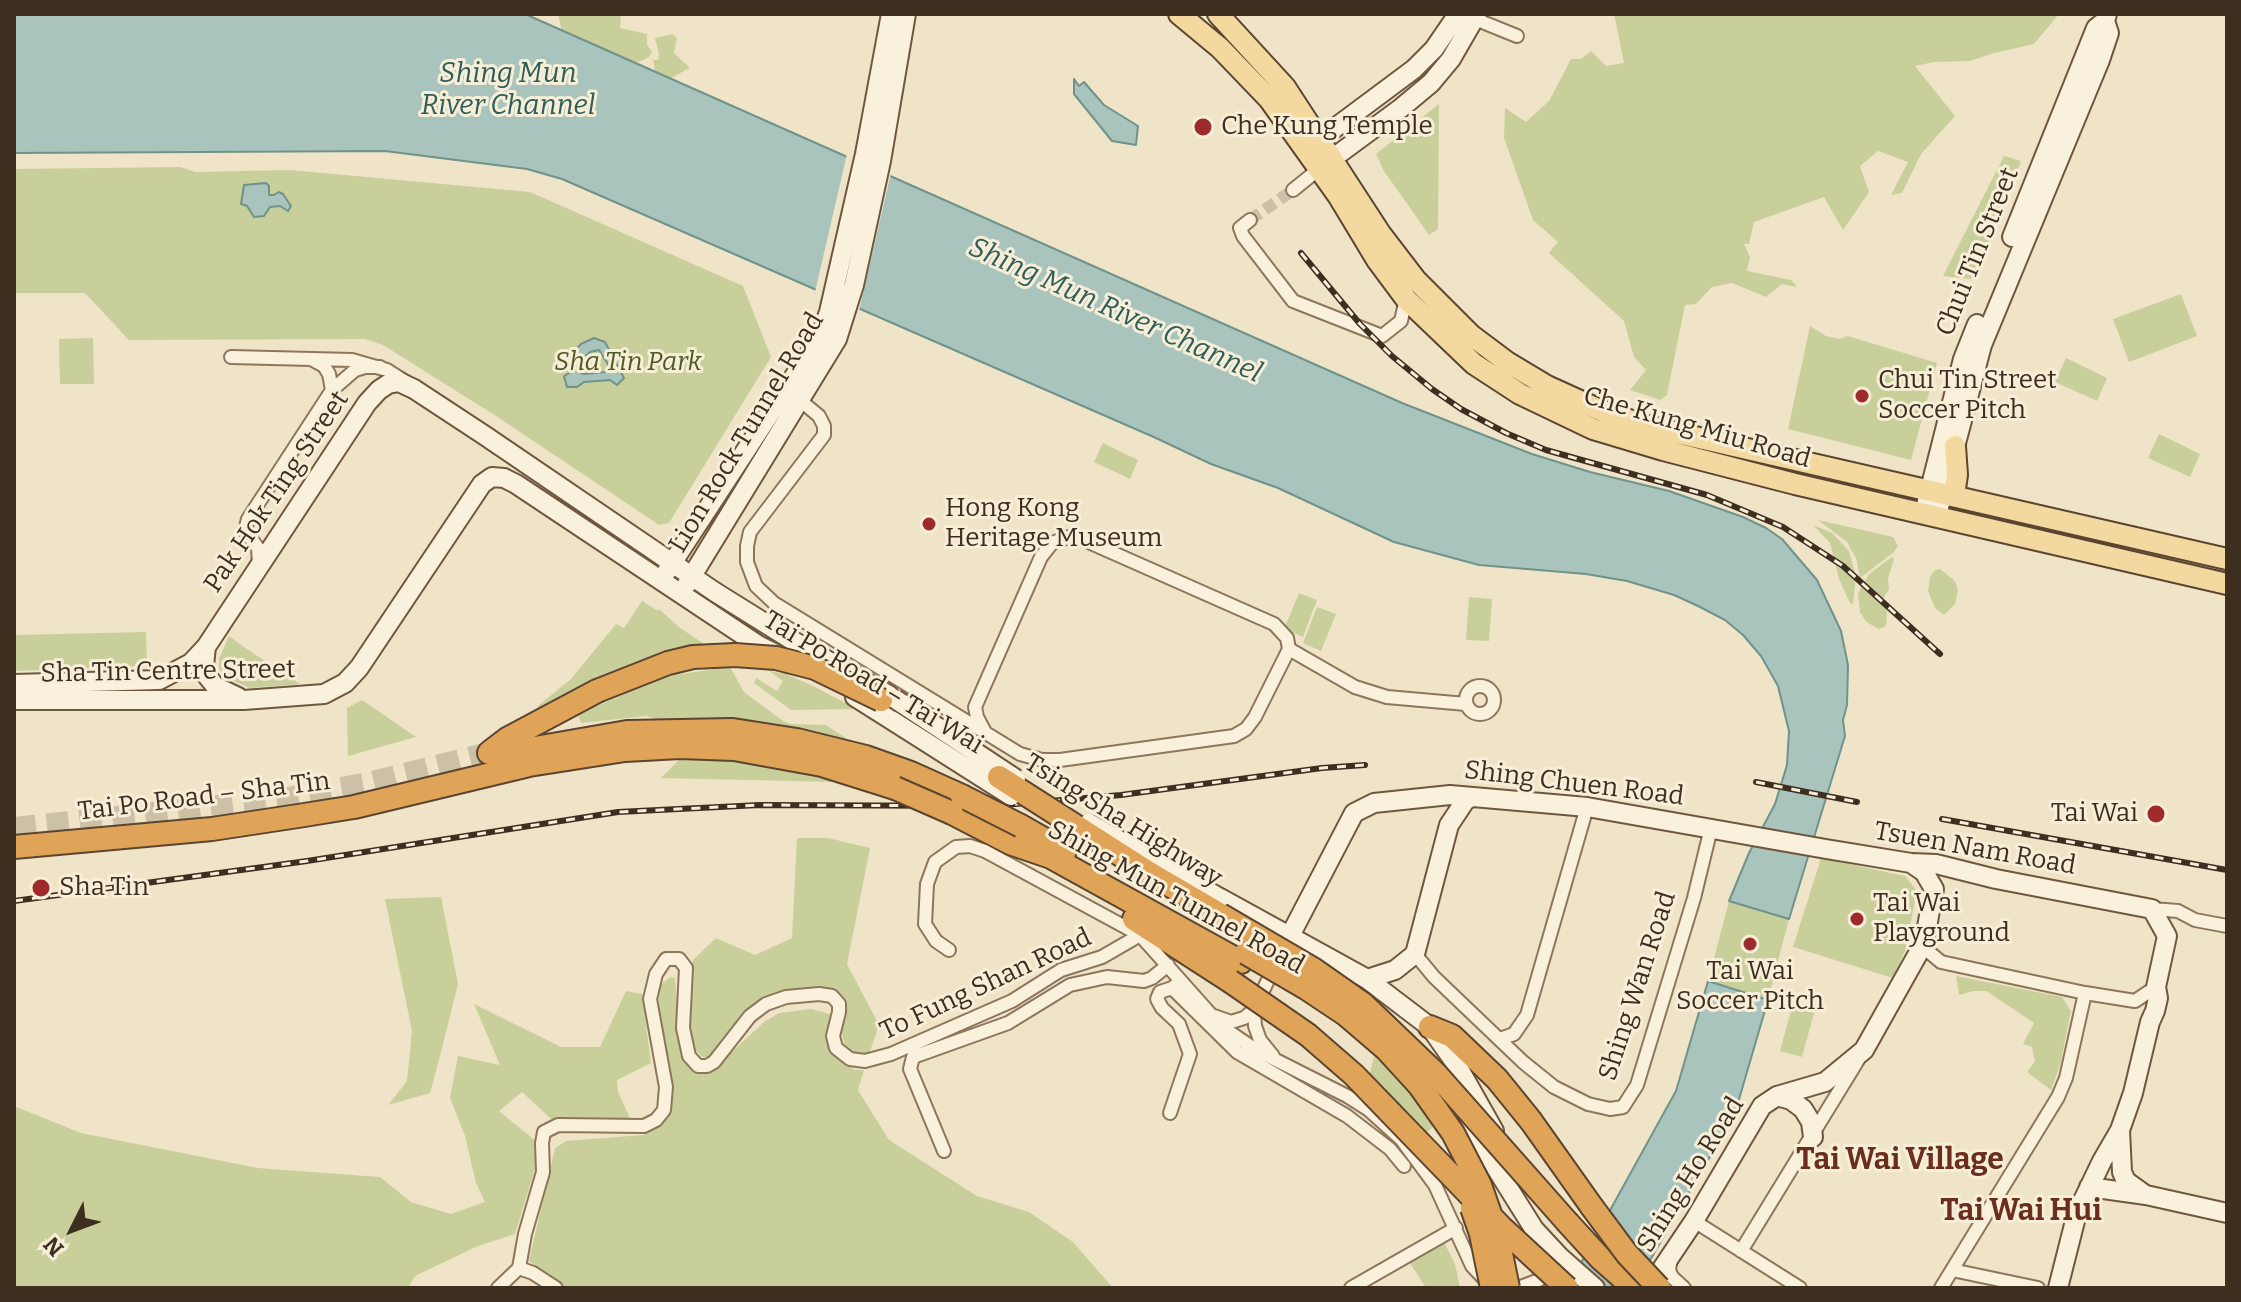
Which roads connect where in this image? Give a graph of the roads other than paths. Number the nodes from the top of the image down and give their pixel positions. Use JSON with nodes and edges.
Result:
{"nodes":[{"id":1,"x":891,"y":14,"type":"edge"},
{"id":2,"x":906,"y":14,"type":"edge"},
{"id":3,"x":1179,"y":14,"type":"edge"},
{"id":4,"x":1218,"y":14,"type":"edge"},
{"id":5,"x":1470,"y":16,"type":"edge"},
{"id":6,"x":2106,"y":18,"type":"edge"},
{"id":7,"x":1517,"y":36,"type":"dead end"},
{"id":8,"x":1313,"y":144,"type":"junction"},
{"id":9,"x":873,"y":158,"type":"junction"},
{"id":10,"x":1326,"y":163,"type":"junction"},
{"id":11,"x":1293,"y":190,"type":"tunnel mouth"},
{"id":12,"x":1250,"y":220,"type":"dead end"},
{"id":13,"x":1406,"y":299,"type":"junction"},
{"id":14,"x":231,"y":357,"type":"dead end"},
{"id":15,"x":300,"y":357,"type":"junction"},
{"id":16,"x":380,"y":367,"type":"junction"},
{"id":17,"x":414,"y":389,"type":"junction"},
{"id":18,"x":332,"y":390,"type":"junction"},
{"id":19,"x":793,"y":394,"type":"junction"},
{"id":20,"x":484,"y":435,"type":"junction"},
{"id":21,"x":1955,"y":446,"type":"joint"},
{"id":22,"x":482,"y":484,"type":"junction"},
{"id":23,"x":1936,"y":500,"type":"junction"},
{"id":24,"x":586,"y":505,"type":"junction"},
{"id":25,"x":589,"y":533,"type":"junction"},
{"id":26,"x":2227,"y":559,"type":"edge"},
{"id":27,"x":672,"y":563,"type":"junction"},
{"id":28,"x":259,"y":566,"type":"junction"},
{"id":29,"x":692,"y":577,"type":"junction"},
{"id":30,"x":661,"y":580,"type":"junction"},
{"id":31,"x":2227,"y":584,"type":"edge"},
{"id":32,"x":681,"y":594,"type":"junction"},
{"id":33,"x":206,"y":647,"type":"junction"},
{"id":34,"x":1289,"y":649,"type":"junction"},
{"id":35,"x":14,"y":684,"type":"edge"},
{"id":36,"x":14,"y":700,"type":"edge"},
{"id":37,"x":244,"y":700,"type":"junction"},
{"id":38,"x":1466,"y":704,"type":"dead end"},
{"id":39,"x":975,"y":707,"type":"junction"},
{"id":40,"x":948,"y":710,"type":"junction"},
{"id":41,"x":986,"y":735,"type":"junction"},
{"id":42,"x":626,"y":741,"type":"junction"},
{"id":43,"x":489,"y":753,"type":"joint"},
{"id":44,"x":400,"y":796,"type":"joint"},
{"id":45,"x":1471,"y":797,"type":"junction"},
{"id":46,"x":1417,"y":798,"type":"junction"},
{"id":47,"x":1587,"y":807,"type":"junction"},
{"id":48,"x":1449,"y":825,"type":"junction"},
{"id":49,"x":1711,"y":828,"type":"junction"},
{"id":50,"x":1010,"y":843,"type":"junction"},
{"id":51,"x":14,"y":847,"type":"edge"},
{"id":52,"x":1911,"y":863,"type":"junction"},
{"id":53,"x":1966,"y":873,"type":"junction"},
{"id":54,"x":1934,"y":889,"type":"junction"},
{"id":55,"x":2152,"y":909,"type":"junction"},
{"id":56,"x":2195,"y":920,"type":"junction"},
{"id":57,"x":2227,"y":926,"type":"edge"},
{"id":58,"x":1140,"y":935,"type":"junction"},
{"id":59,"x":1291,"y":936,"type":"junction"},
{"id":60,"x":2167,"y":936,"type":"junction"},
{"id":61,"x":1924,"y":943,"type":"junction"},
{"id":62,"x":949,"y":950,"type":"dead end"},
{"id":63,"x":1415,"y":954,"type":"junction"},
{"id":64,"x":1280,"y":955,"type":"junction"},
{"id":65,"x":1941,"y":962,"type":"junction"},
{"id":66,"x":1168,"y":965,"type":"junction"},
{"id":67,"x":1910,"y":971,"type":"junction"},
{"id":68,"x":1367,"y":979,"type":"junction"},
{"id":69,"x":1177,"y":985,"type":"junction"},
{"id":70,"x":2156,"y":987,"type":"junction"},
{"id":71,"x":2085,"y":993,"type":"junction"},
{"id":72,"x":2135,"y":1001,"type":"junction"},
{"id":73,"x":1254,"y":1010,"type":"junction"},
{"id":74,"x":1211,"y":1015,"type":"junction"},
{"id":75,"x":2150,"y":1022,"type":"junction"},
{"id":76,"x":1430,"y":1027,"type":"junction"},
{"id":77,"x":1500,"y":1039,"type":"junction"},
{"id":78,"x":1864,"y":1050,"type":"junction"},
{"id":79,"x":1275,"y":1059,"type":"junction"},
{"id":80,"x":1777,"y":1096,"type":"junction"},
{"id":81,"x":1170,"y":1113,"type":"dead end"},
{"id":82,"x":2120,"y":1130,"type":"junction"},
{"id":83,"x":1813,"y":1137,"type":"junction"},
{"id":84,"x":944,"y":1151,"type":"dead end"},
{"id":85,"x":1404,"y":1166,"type":"dead end"},
{"id":86,"x":2089,"y":1187,"type":"junction"},
{"id":87,"x":2146,"y":1195,"type":"junction"},
{"id":88,"x":2227,"y":1213,"type":"edge"},
{"id":89,"x":1694,"y":1221,"type":"junction"},
{"id":90,"x":1456,"y":1228,"type":"junction"},
{"id":91,"x":1741,"y":1251,"type":"junction"},
{"id":92,"x":1672,"y":1254,"type":"junction"},
{"id":93,"x":1562,"y":1259,"type":"junction"},
{"id":94,"x":519,"y":1268,"type":"junction"},
{"id":95,"x":1952,"y":1270,"type":"junction"},
{"id":96,"x":1629,"y":1286,"type":"edge"},
{"id":97,"x":498,"y":1288,"type":"edge"},
{"id":98,"x":556,"y":1288,"type":"edge"},
{"id":99,"x":1351,"y":1288,"type":"edge"},
{"id":100,"x":1492,"y":1288,"type":"edge"},
{"id":101,"x":1507,"y":1288,"type":"edge"},
{"id":102,"x":1518,"y":1288,"type":"edge"},
{"id":103,"x":1567,"y":1288,"type":"edge"},
{"id":104,"x":1595,"y":1288,"type":"edge"},
{"id":105,"x":1649,"y":1288,"type":"edge"},
{"id":106,"x":1659,"y":1288,"type":"edge"},
{"id":107,"x":1684,"y":1288,"type":"edge"},
{"id":108,"x":1800,"y":1288,"type":"edge"},
{"id":109,"x":1941,"y":1288,"type":"edge"},
{"id":110,"x":2038,"y":1288,"type":"edge"},
{"id":111,"x":2058,"y":1288,"type":"edge"}],
"edges":[{"from":1,"to":9,"type":"main road","name":"Lion Rock Tunnel Road"},
{"from":2,"to":9,"type":"main road","name":"Lion Rock Tunnel Road"},
{"from":3,"to":8,"type":"main road","name":"Che Kung Miu Road"},
{"from":4,"to":8,"type":"main road","name":"Che Kung Miu Road"},
{"from":5,"to":7,"type":"street"},
{"from":5,"to":8,"type":"main road"},
{"from":5,"to":10,"type":"main road"},
{"from":6,"to":21,"type":"main road","name":"Chui Tin Street"},
{"from":6,"to":23,"type":"main road","name":"Chui Tin Street"},
{"from":8,"to":10,"type":"main road","name":"Che Kung Miu Road"},
{"from":9,"to":19,"type":"main road","name":"Lion Rock Tunnel Road"},
{"from":10,"to":11,"type":"street"},
{"from":10,"to":13,"type":"main road","name":"Che Kung Miu Road"},
{"from":10,"to":23,"type":"main road","name":"Che Kung Miu Road"},
{"from":12,"to":13,"type":"street"},
{"from":13,"to":23,"type":"main road","name":"Che Kung Miu Road"},
{"from":14,"to":15,"type":"street"},
{"from":15,"to":16,"type":"street"},
{"from":15,"to":18,"type":"street"},
{"from":16,"to":17,"type":"street"},
{"from":16,"to":18,"type":"street"},
{"from":17,"to":20,"type":"main road"},
{"from":17,"to":28,"type":"main road","name":"Pak Hok Ting Street"},
{"from":18,"to":28,"type":"street"},
{"from":19,"to":27,"type":"main road","name":"Lion Rock Tunnel Road"},
{"from":19,"to":29,"type":"main road","name":"Lion Rock Tunnel Road"},
{"from":19,"to":40,"type":"street"},
{"from":20,"to":22,"type":"main road"},
{"from":20,"to":24,"type":"main road"},
{"from":21,"to":23,"type":"main road"},
{"from":22,"to":25,"type":"main road"},
{"from":22,"to":37,"type":"main road","name":"Sha Tin Centre Street"},
{"from":23,"to":26,"type":"main road","name":"Che Kung Miu Road"},
{"from":23,"to":31,"type":"main road","name":"Che Kung Miu Road"},
{"from":24,"to":25,"type":"main road"},
{"from":24,"to":27,"type":"main road"},
{"from":25,"to":30,"type":"main road"},
{"from":27,"to":29,"type":"main road","name":"Tai Po Road – Tai Wai"},
{"from":27,"to":30,"type":"main road","name":"Lion Rock Tunnel Road"},
{"from":28,"to":33,"type":"main road","name":"Pak Hok Ting Street"},
{"from":29,"to":32,"type":"main road","name":"Lion Rock Tunnel Road"},
{"from":29,"to":59,"type":"main road","name":"Tai Po Road – Tai Wai","bridge":true},
{"from":30,"to":32,"type":"main road","name":"Tai Po Road – Tai Wai"},
{"from":32,"to":64,"type":"main road","name":"Tai Po Road – Tai Wai","bridge":true},
{"from":33,"to":35,"type":"main road","name":"Sha Tin Centre Street"},
{"from":33,"to":37,"type":"main road"},
{"from":34,"to":38,"type":"street"},
{"from":34,"to":39,"type":"street"},
{"from":34,"to":41,"type":"street"},
{"from":36,"to":37,"type":"main road","name":"Sha Tin Centre Street"},
{"from":39,"to":40,"type":"street"},
{"from":39,"to":41,"type":"street"},
{"from":40,"to":41,"type":"street"},
{"from":42,"to":43,"type":"highway","name":"Shing Mun Tunnel Road"},
{"from":42,"to":44,"type":"highway","name":"Shing Mun Tunnel Road"},
{"from":42,"to":50,"type":"highway","name":"Shing Mun Tunnel Road","bridge":true},
{"from":42,"to":101,"type":"highway","name":"Shing Mun Tunnel Road","bridge":true},
{"from":43,"to":96,"type":"highway","name":"Tsing Sha Highway","bridge":true},
{"from":44,"to":51,"type":"highway","name":"Tai Po Road – Sha Tin"},
{"from":45,"to":46,"type":"main road","name":"Shing Chuen Road"},
{"from":45,"to":47,"type":"main road","name":"Shing Chuen Road"},
{"from":45,"to":48,"type":"main road"},
{"from":46,"to":48,"type":"main road"},
{"from":46,"to":59,"type":"main road","name":"Shing Chuen Road"},
{"from":47,"to":49,"type":"main road","name":"Shing Chuen Road"},
{"from":47,"to":77,"type":"street"},
{"from":48,"to":63,"type":"main road"},
{"from":49,"to":52,"type":"main road","name":"Tsuen Nam Road"},
{"from":49,"to":77,"type":"street","name":"Shing Wan Road"},
{"from":50,"to":100,"type":"highway","name":"Shing Mun Tunnel Road","bridge":true},
{"from":50,"to":103,"type":"highway","bridge":true},
{"from":52,"to":53,"type":"main road","name":"Tsuen Nam Road"},
{"from":52,"to":54,"type":"main road"},
{"from":53,"to":54,"type":"main road"},
{"from":53,"to":55,"type":"main road","name":"Tsuen Nam Road"},
{"from":54,"to":61,"type":"main road"},
{"from":55,"to":56,"type":"street","name":"Tsuen Nam Road"},
{"from":55,"to":60,"type":"main road"},
{"from":56,"to":57,"type":"street","name":"Tsuen Nam Road"},
{"from":56,"to":60,"type":"street"},
{"from":58,"to":62,"type":"street"},
{"from":58,"to":66,"type":"street"},
{"from":58,"to":94,"type":"street","name":"To Fung Shan Road"},
{"from":59,"to":64,"type":"main road","name":"Shing Chuen Road"},
{"from":59,"to":68,"type":"main road","name":"Tai Po Road – Tai Wai"},
{"from":60,"to":70,"type":"main road"},
{"from":61,"to":65,"type":"street"},
{"from":61,"to":67,"type":"main road"},
{"from":63,"to":68,"type":"main road"},
{"from":63,"to":77,"type":"street","name":"Shing Wan Road"},
{"from":64,"to":73,"type":"street"},
{"from":64,"to":93,"type":"main road","name":"Tai Po Road – Tai Wai"},
{"from":65,"to":67,"type":"street"},
{"from":65,"to":71,"type":"street"},
{"from":66,"to":69,"type":"street"},
{"from":66,"to":84,"type":"street"},
{"from":67,"to":78,"type":"main road"},
{"from":68,"to":76,"type":"main road","name":"Tai Po Road – Tai Wai"},
{"from":69,"to":74,"type":"street"},
{"from":69,"to":81,"type":"street"},
{"from":69,"to":85,"type":"street"},
{"from":70,"to":72,"type":"street"},
{"from":70,"to":75,"type":"main road"},
{"from":71,"to":72,"type":"street"},
{"from":71,"to":95,"type":"street"},
{"from":72,"to":75,"type":"street"},
{"from":73,"to":74,"type":"street"},
{"from":73,"to":79,"type":"street"},
{"from":74,"to":79,"type":"street"},
{"from":75,"to":82,"type":"main road"},
{"from":76,"to":96,"type":"main road","name":"Tai Po Road – Tai Wai"},
{"from":76,"to":106,"type":"highway","bridge":true},
{"from":78,"to":80,"type":"main road","name":"Shing Ho Road"},
{"from":78,"to":83,"type":"street"},
{"from":79,"to":90,"type":"street"},
{"from":80,"to":83,"type":"main road"},
{"from":80,"to":89,"type":"main road","name":"Shing Ho Road"},
{"from":82,"to":86,"type":"main road"},
{"from":82,"to":87,"type":"main road"},
{"from":83,"to":91,"type":"street"},
{"from":86,"to":87,"type":"main road"},
{"from":86,"to":111,"type":"main road"},
{"from":87,"to":88,"type":"main road"},
{"from":89,"to":91,"type":"street"},
{"from":89,"to":92,"type":"main road","name":"Shing Ho Road"},
{"from":90,"to":99,"type":"street"},
{"from":90,"to":101,"type":"street"},
{"from":91,"to":108,"type":"street"},
{"from":92,"to":105,"type":"main road","name":"Shing Ho Road"},
{"from":92,"to":107,"type":"street"},
{"from":93,"to":102,"type":"street"},
{"from":93,"to":104,"type":"main road","name":"Tai Po Road – Tai Wai"},
{"from":94,"to":97,"type":"street"},
{"from":94,"to":98,"type":"street"},
{"from":95,"to":109,"type":"street"},
{"from":95,"to":110,"type":"street"}]}
